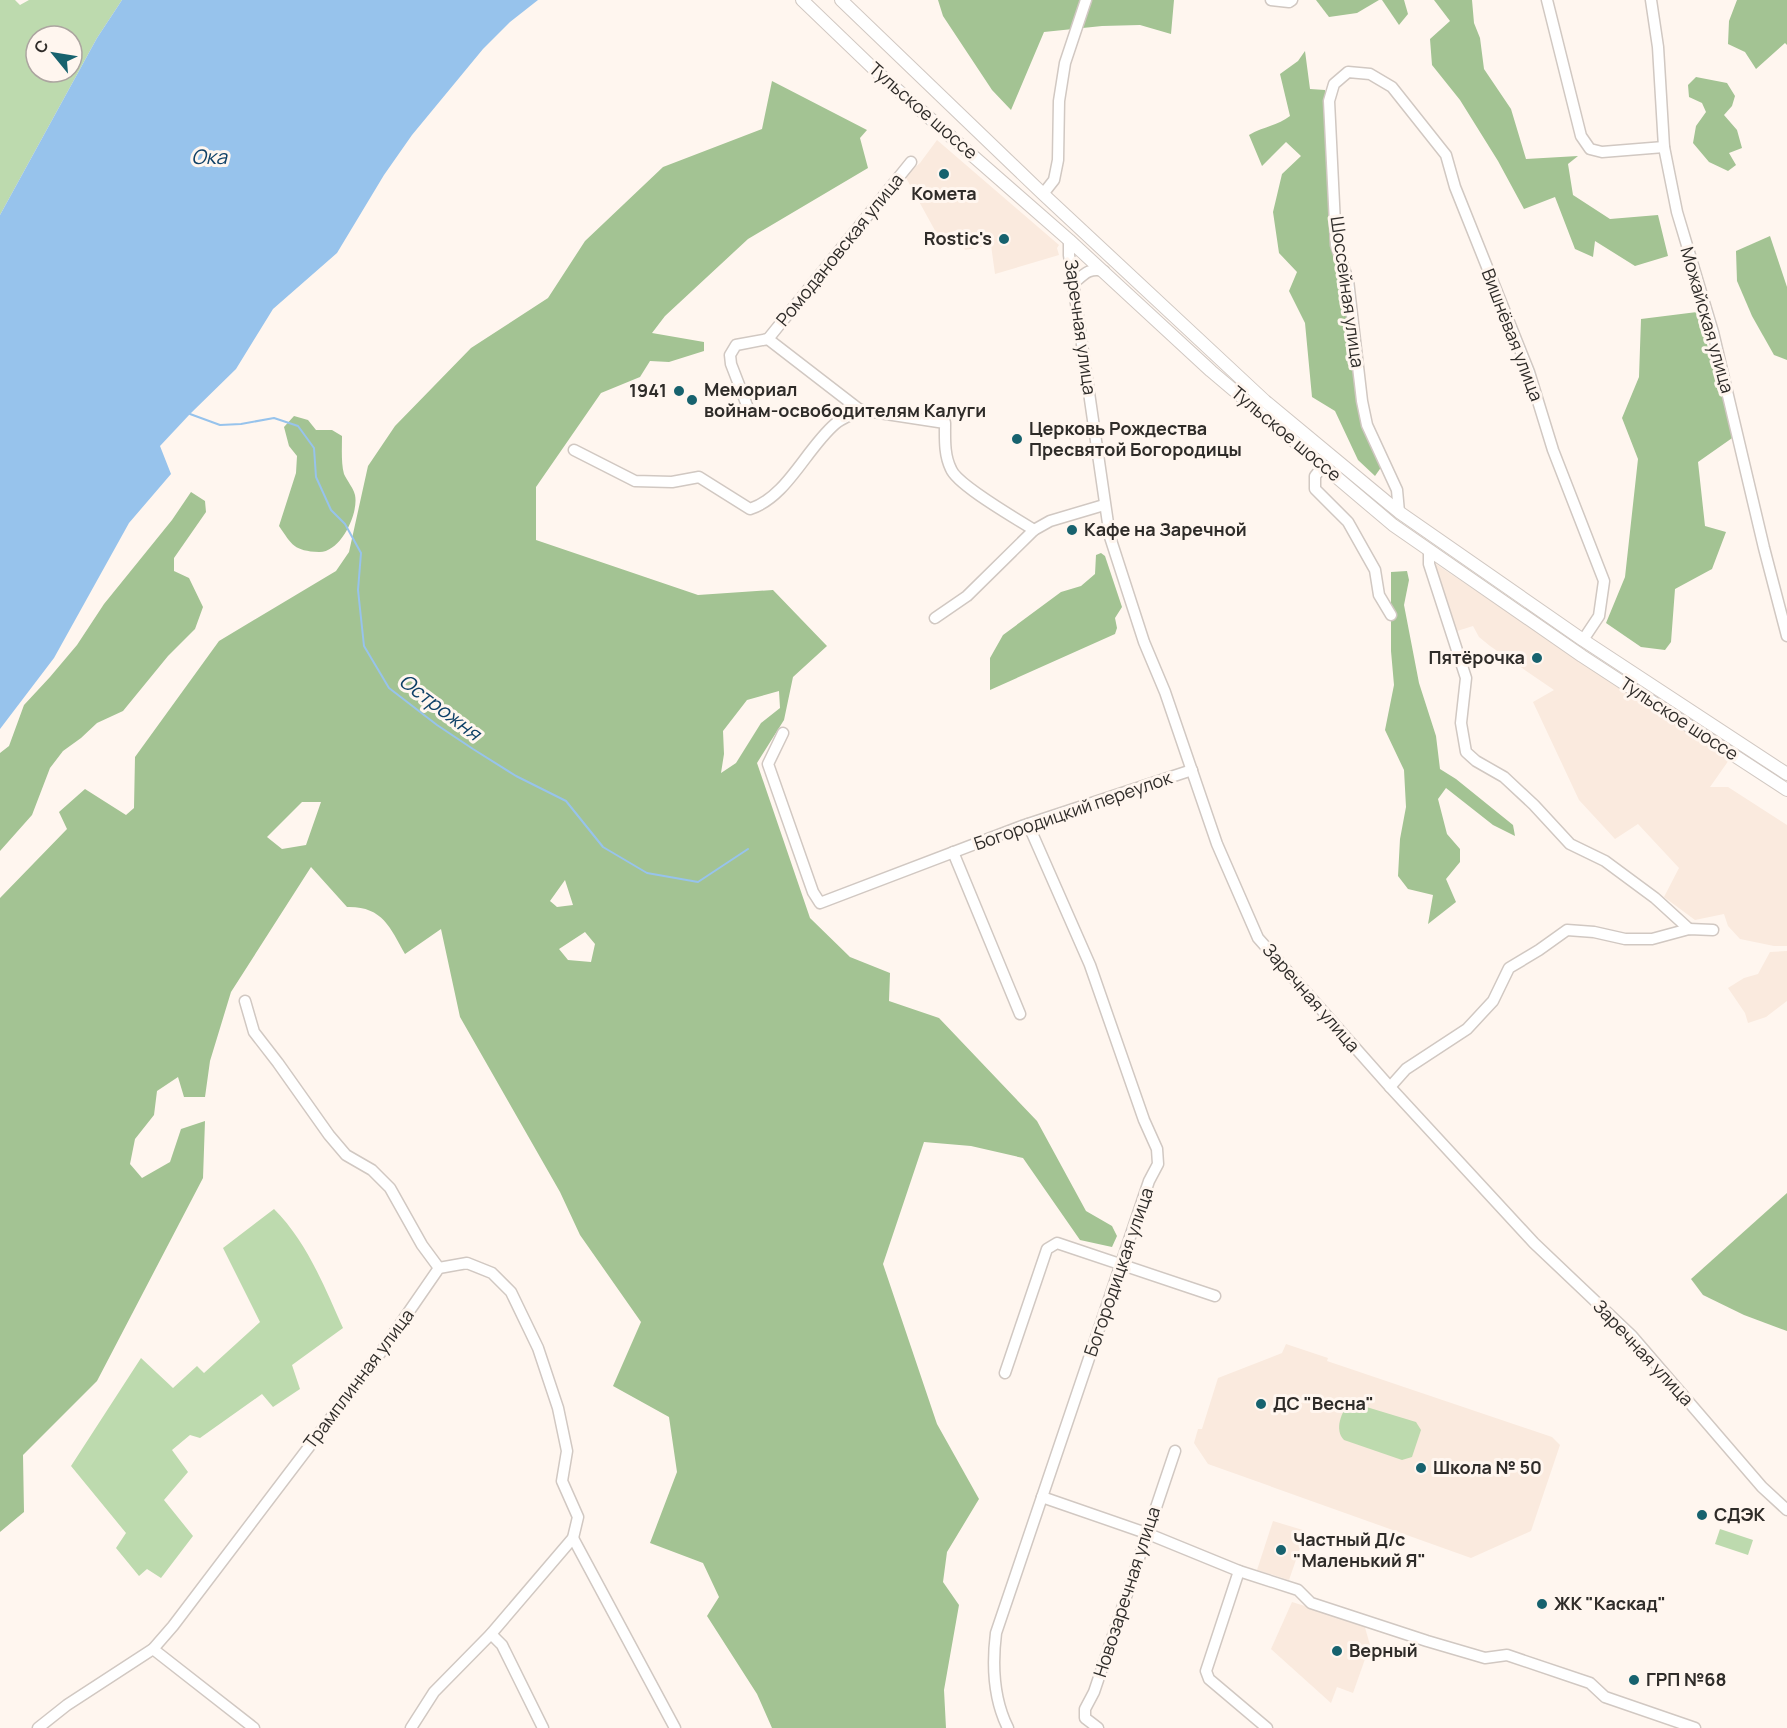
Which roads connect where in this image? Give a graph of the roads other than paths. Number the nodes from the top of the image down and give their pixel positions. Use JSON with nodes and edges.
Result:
{"nodes":[{"id":1,"x":802,"y":0,"type":"edge"},
{"id":2,"x":1086,"y":0,"type":"edge"},
{"id":3,"x":1271,"y":0,"type":"edge"},
{"id":4,"x":1292,"y":0,"type":"edge"},
{"id":5,"x":1547,"y":0,"type":"edge"},
{"id":6,"x":1651,"y":0,"type":"edge"},
{"id":7,"x":844,"y":2,"type":"edge"},
{"id":8,"x":1348,"y":72,"type":"joint"},
{"id":9,"x":1664,"y":147,"type":"junction"},
{"id":10,"x":911,"y":162,"type":"dead end"},
{"id":11,"x":1043,"y":194,"type":"junction"},
{"id":12,"x":1070,"y":240,"type":"junction"},
{"id":13,"x":1104,"y":272,"type":"junction"},
{"id":14,"x":1074,"y":283,"type":"junction"},
{"id":15,"x":768,"y":339,"type":"junction"},
{"id":16,"x":748,"y":408,"type":"dead end"},
{"id":17,"x":860,"y":410,"type":"junction"},
{"id":18,"x":574,"y":450,"type":"dead end"},
{"id":19,"x":1323,"y":466,"type":"junction"},
{"id":20,"x":1104,"y":505,"type":"junction"},
{"id":21,"x":1399,"y":512,"type":"junction"},
{"id":22,"x":1034,"y":530,"type":"junction"},
{"id":23,"x":1429,"y":550,"type":"junction"},
{"id":24,"x":1390,"y":615,"type":"dead end"},
{"id":25,"x":935,"y":618,"type":"dead end"},
{"id":26,"x":1787,"y":636,"type":"edge"},
{"id":27,"x":1583,"y":640,"type":"junction"},
{"id":28,"x":783,"y":733,"type":"dead end"},
{"id":29,"x":1192,"y":771,"type":"junction"},
{"id":30,"x":1787,"y":774,"type":"edge"},
{"id":31,"x":1787,"y":790,"type":"edge"},
{"id":32,"x":1028,"y":825,"type":"junction"},
{"id":33,"x":953,"y":852,"type":"junction"},
{"id":34,"x":1689,"y":929,"type":"junction"},
{"id":35,"x":1713,"y":930,"type":"dead end"},
{"id":36,"x":245,"y":1001,"type":"dead end"},
{"id":37,"x":1020,"y":1014,"type":"dead end"},
{"id":38,"x":1390,"y":1087,"type":"junction"},
{"id":39,"x":1121,"y":1265,"type":"junction"},
{"id":40,"x":439,"y":1268,"type":"junction"},
{"id":41,"x":1215,"y":1296,"type":"dead end"},
{"id":42,"x":1005,"y":1373,"type":"dead end"},
{"id":43,"x":1175,"y":1450,"type":"dead end"},
{"id":44,"x":1042,"y":1497,"type":"junction"},
{"id":45,"x":1787,"y":1510,"type":"edge"},
{"id":46,"x":1146,"y":1533,"type":"junction"},
{"id":47,"x":573,"y":1538,"type":"junction"},
{"id":48,"x":1239,"y":1571,"type":"junction"},
{"id":49,"x":491,"y":1634,"type":"junction"},
{"id":50,"x":153,"y":1649,"type":"junction"},
{"id":51,"x":38,"y":1728,"type":"edge"},
{"id":52,"x":254,"y":1728,"type":"edge"},
{"id":53,"x":411,"y":1728,"type":"edge"},
{"id":54,"x":543,"y":1728,"type":"edge"},
{"id":55,"x":675,"y":1728,"type":"edge"},
{"id":56,"x":1008,"y":1728,"type":"edge"},
{"id":57,"x":1098,"y":1728,"type":"edge"},
{"id":58,"x":1267,"y":1728,"type":"edge"},
{"id":59,"x":1695,"y":1728,"type":"edge"}],
"edges":[{"from":1,"to":12,"type":"main road","name":"Тульское шоссе"},
{"from":2,"to":11,"type":"street"},
{"from":3,"to":4,"type":"street"},
{"from":5,"to":9,"type":"street"},
{"from":6,"to":9,"type":"street","name":"Можайская улица"},
{"from":7,"to":11,"type":"main road","name":"Тульское шоссе"},
{"from":8,"to":21,"type":"street","name":"Шоссейная улица"},
{"from":8,"to":27,"type":"street","name":"Вишнёвая улица"},
{"from":9,"to":26,"type":"street","name":"Можайская улица"},
{"from":10,"to":15,"type":"street","name":"Ромодановская улица"},
{"from":11,"to":21,"type":"main road","name":"Тульское шоссе"},
{"from":12,"to":13,"type":"main road","name":"Тульское шоссе"},
{"from":12,"to":14,"type":"street","name":"Заречная улица"},
{"from":13,"to":14,"type":"street"},
{"from":13,"to":19,"type":"main road","name":"Тульское шоссе"},
{"from":14,"to":20,"type":"street","name":"Заречная улица"},
{"from":15,"to":16,"type":"street","name":"Ромодановская улица"},
{"from":15,"to":17,"type":"street","name":"Ромодановская улица"},
{"from":17,"to":18,"type":"street"},
{"from":17,"to":22,"type":"street"},
{"from":19,"to":23,"type":"main road","name":"Тульское шоссе"},
{"from":19,"to":24,"type":"street"},
{"from":20,"to":22,"type":"street"},
{"from":20,"to":29,"type":"street","name":"Заречная улица"},
{"from":21,"to":27,"type":"main road","name":"Тульское шоссе"},
{"from":22,"to":25,"type":"street"},
{"from":23,"to":31,"type":"main road","name":"Тульское шоссе"},
{"from":23,"to":34,"type":"street"},
{"from":27,"to":30,"type":"main road","name":"Тульское шоссе"},
{"from":28,"to":33,"type":"street","name":"Богородицкий переулок"},
{"from":29,"to":32,"type":"street","name":"Богородицкий переулок"},
{"from":29,"to":38,"type":"street","name":"Заречная улица"},
{"from":32,"to":33,"type":"street","name":"Богородицкий переулок"},
{"from":32,"to":39,"type":"street","name":"Богородицкая улица"},
{"from":33,"to":37,"type":"street","name":"Богородицкий переулок"},
{"from":34,"to":35,"type":"street"},
{"from":34,"to":38,"type":"street"},
{"from":36,"to":40,"type":"street"},
{"from":38,"to":45,"type":"street","name":"Заречная улица"},
{"from":39,"to":41,"type":"street"},
{"from":39,"to":42,"type":"street"},
{"from":39,"to":44,"type":"street","name":"Богородицкая улица"},
{"from":40,"to":47,"type":"street"},
{"from":40,"to":50,"type":"street","name":"Трамплинная улица"},
{"from":43,"to":46,"type":"street","name":"Новозаречная улица"},
{"from":44,"to":46,"type":"street"},
{"from":44,"to":56,"type":"street","name":"Богородицкая улица"},
{"from":46,"to":48,"type":"street"},
{"from":46,"to":57,"type":"street","name":"Новозаречная улица"},
{"from":47,"to":49,"type":"street"},
{"from":47,"to":55,"type":"street"},
{"from":48,"to":58,"type":"street"},
{"from":48,"to":59,"type":"street"},
{"from":49,"to":53,"type":"street"},
{"from":49,"to":54,"type":"street"},
{"from":50,"to":51,"type":"street","name":"Трамплинная улица"},
{"from":50,"to":52,"type":"street"}]}
